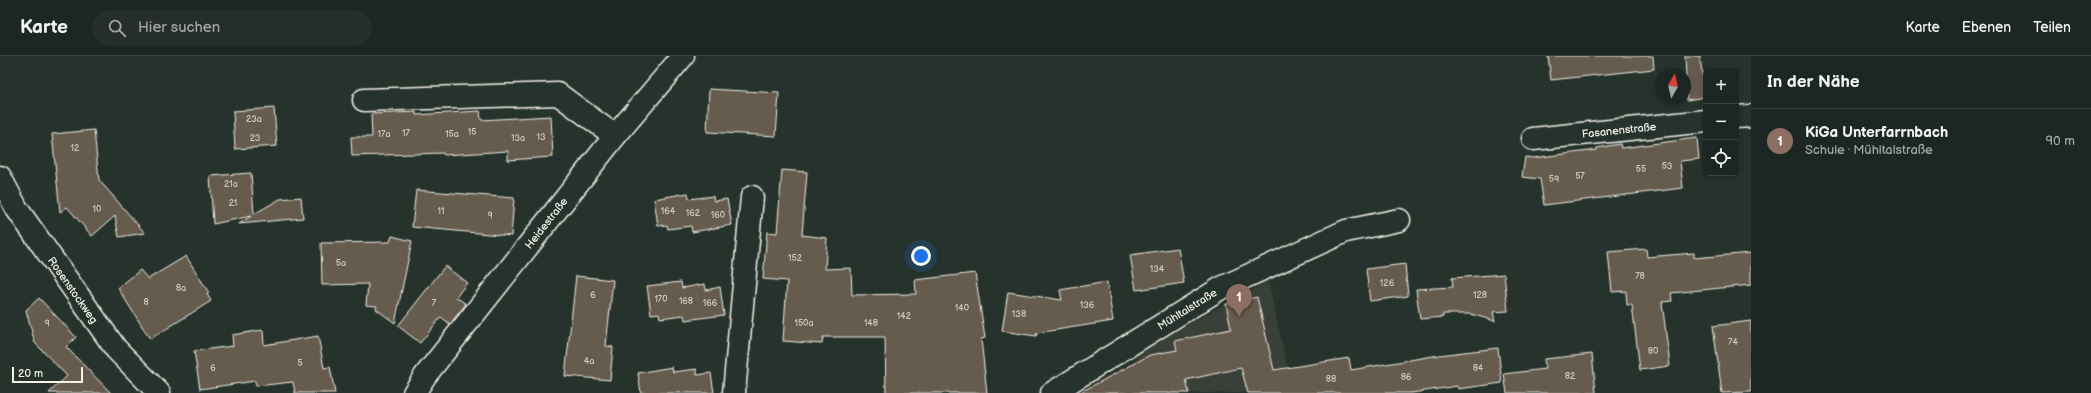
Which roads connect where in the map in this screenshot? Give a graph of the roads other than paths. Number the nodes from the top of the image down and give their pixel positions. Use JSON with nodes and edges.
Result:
{"nodes":[{"id":1,"x":683,"y":56,"type":"edge"},
{"id":2,"x":364,"y":100,"type":"dead end"},
{"id":3,"x":1751,"y":116,"type":"edge"},
{"id":4,"x":1739,"y":117,"type":"edge"},
{"id":5,"x":1703,"y":120,"type":"edge"},
{"id":6,"x":615,"y":136,"type":"junction"},
{"id":7,"x":1533,"y":139,"type":"dead end"},
{"id":8,"x":0,"y":177,"type":"edge"},
{"id":9,"x":752,"y":197,"type":"dead end"},
{"id":10,"x":1399,"y":220,"type":"dead end"},
{"id":11,"x":159,"y":393,"type":"edge"},
{"id":12,"x":414,"y":393,"type":"edge"},
{"id":13,"x":734,"y":393,"type":"edge"},
{"id":14,"x":1052,"y":393,"type":"edge"}],
"edges":[{"from":1,"to":6,"type":"street","name":"Heidestraße"},
{"from":2,"to":6,"type":"street"},
{"from":3,"to":4,"type":"street"},
{"from":5,"to":7,"type":"street","name":"Fasanenstraße"},
{"from":6,"to":12,"type":"street","name":"Heidestraße"},
{"from":8,"to":11,"type":"street","name":"Rosenstockweg"},
{"from":9,"to":13,"type":"street"},
{"from":10,"to":14,"type":"street","name":"Mühltalstraße"}]}
